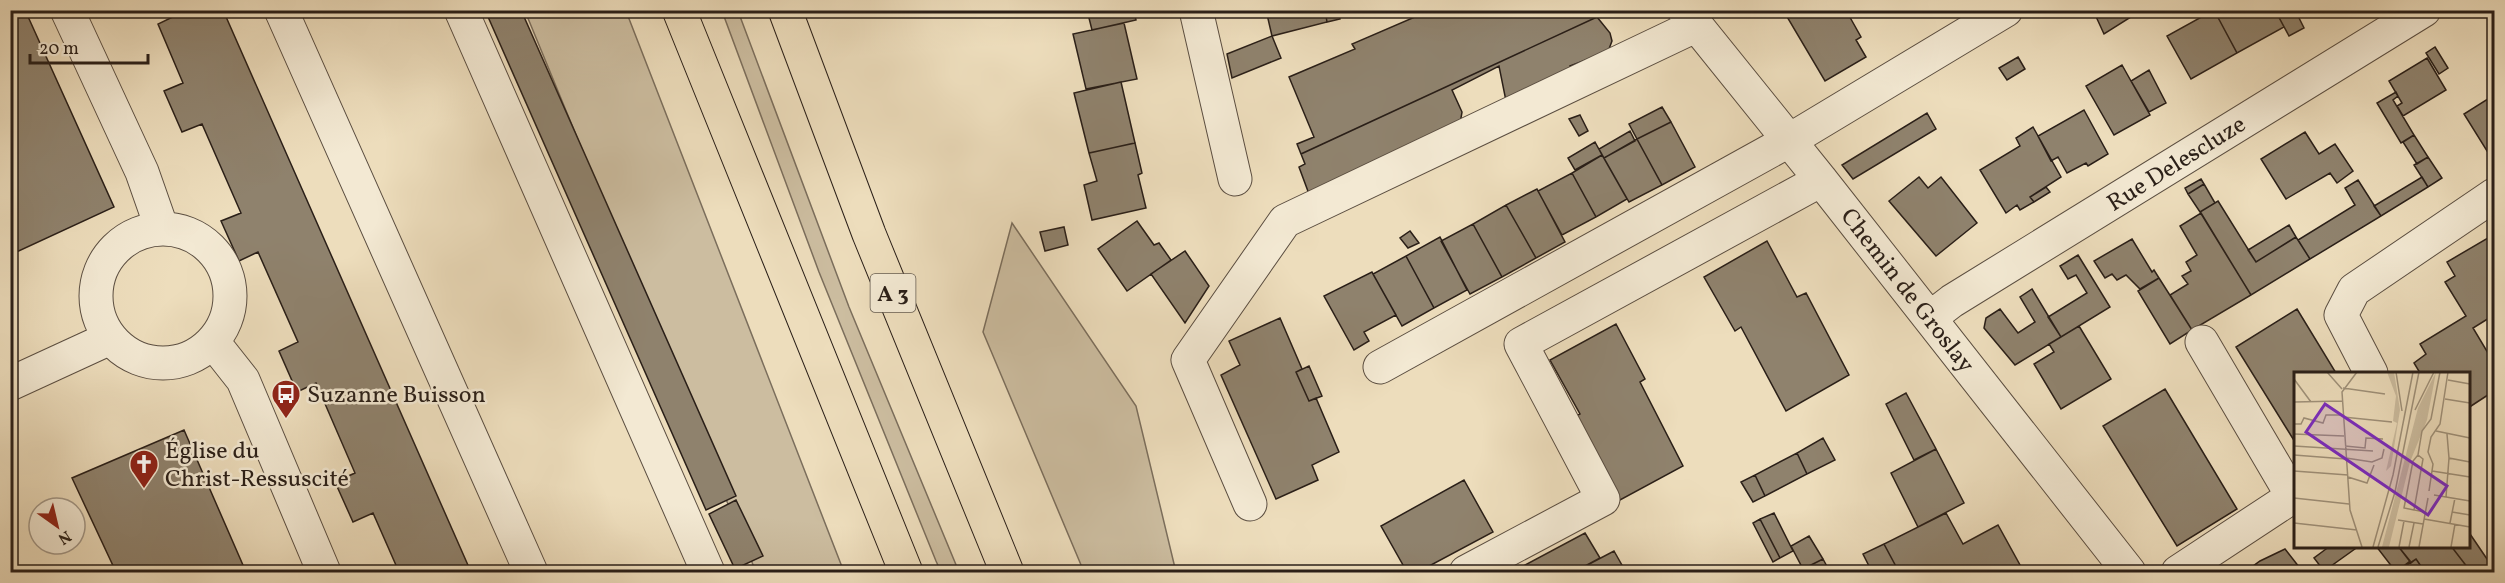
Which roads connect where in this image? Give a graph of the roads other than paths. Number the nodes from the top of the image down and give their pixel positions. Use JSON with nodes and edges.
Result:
{"nodes":[{"id":1,"x":281,"y":10,"type":"edge"},
{"id":2,"x":461,"y":10,"type":"edge"},
{"id":3,"x":680,"y":10,"type":"edge"},
{"id":4,"x":785,"y":10,"type":"edge"},
{"id":5,"x":1196,"y":10,"type":"edge"},
{"id":6,"x":2006,"y":10,"type":"edge"},
{"id":7,"x":2424,"y":10,"type":"edge"},
{"id":8,"x":68,"y":11,"type":"edge"},
{"id":9,"x":1691,"y":18,"type":"edge"},
{"id":10,"x":1790,"y":140,"type":"junction"},
{"id":11,"x":1235,"y":179,"type":"dead end"},
{"id":12,"x":1821,"y":180,"type":"junction"},
{"id":13,"x":2494,"y":195,"type":"edge"},
{"id":14,"x":162,"y":229,"type":"junction"},
{"id":15,"x":1930,"y":318,"type":"junction"},
{"id":16,"x":110,"y":338,"type":"junction"},
{"id":17,"x":213,"y":342,"type":"junction"},
{"id":18,"x":2202,"y":342,"type":"dead end"},
{"id":19,"x":1380,"y":367,"type":"dead end"},
{"id":20,"x":2370,"y":372,"type":"edge"},
{"id":21,"x":10,"y":384,"type":"edge"},
{"id":22,"x":2294,"y":496,"type":"edge"},
{"id":23,"x":1250,"y":504,"type":"dead end"},
{"id":24,"x":2128,"y":572,"type":"edge"},
{"id":25,"x":324,"y":573,"type":"edge"},
{"id":26,"x":531,"y":573,"type":"edge"},
{"id":27,"x":708,"y":573,"type":"edge"},
{"id":28,"x":906,"y":573,"type":"edge"},
{"id":29,"x":1008,"y":573,"type":"edge"},
{"id":30,"x":1466,"y":573,"type":"edge"},
{"id":31,"x":2178,"y":573,"type":"edge"}],
"edges":[{"from":1,"to":26,"type":"street"},
{"from":2,"to":27,"type":"street"},
{"from":3,"to":28,"type":"highway"},
{"from":4,"to":29,"type":"highway","number":"A 3"},
{"from":5,"to":11,"type":"street"},
{"from":6,"to":10,"type":"street"},
{"from":7,"to":15,"type":"street","name":"Rue Delescluze"},
{"from":8,"to":14,"type":"street"},
{"from":9,"to":10,"type":"street","name":"Chemin de Groslay"},
{"from":9,"to":23,"type":"street"},
{"from":10,"to":12,"type":"street","name":"Chemin de Groslay"},
{"from":10,"to":19,"type":"street"},
{"from":12,"to":15,"type":"street","name":"Chemin de Groslay"},
{"from":12,"to":30,"type":"street"},
{"from":13,"to":20,"type":"street"},
{"from":14,"to":16,"type":"street"},
{"from":14,"to":17,"type":"street"},
{"from":15,"to":24,"type":"street","name":"Chemin de Groslay"},
{"from":16,"to":17,"type":"street"},
{"from":16,"to":21,"type":"street"},
{"from":17,"to":25,"type":"street"},
{"from":18,"to":22,"type":"street"},
{"from":22,"to":31,"type":"street"}]}
